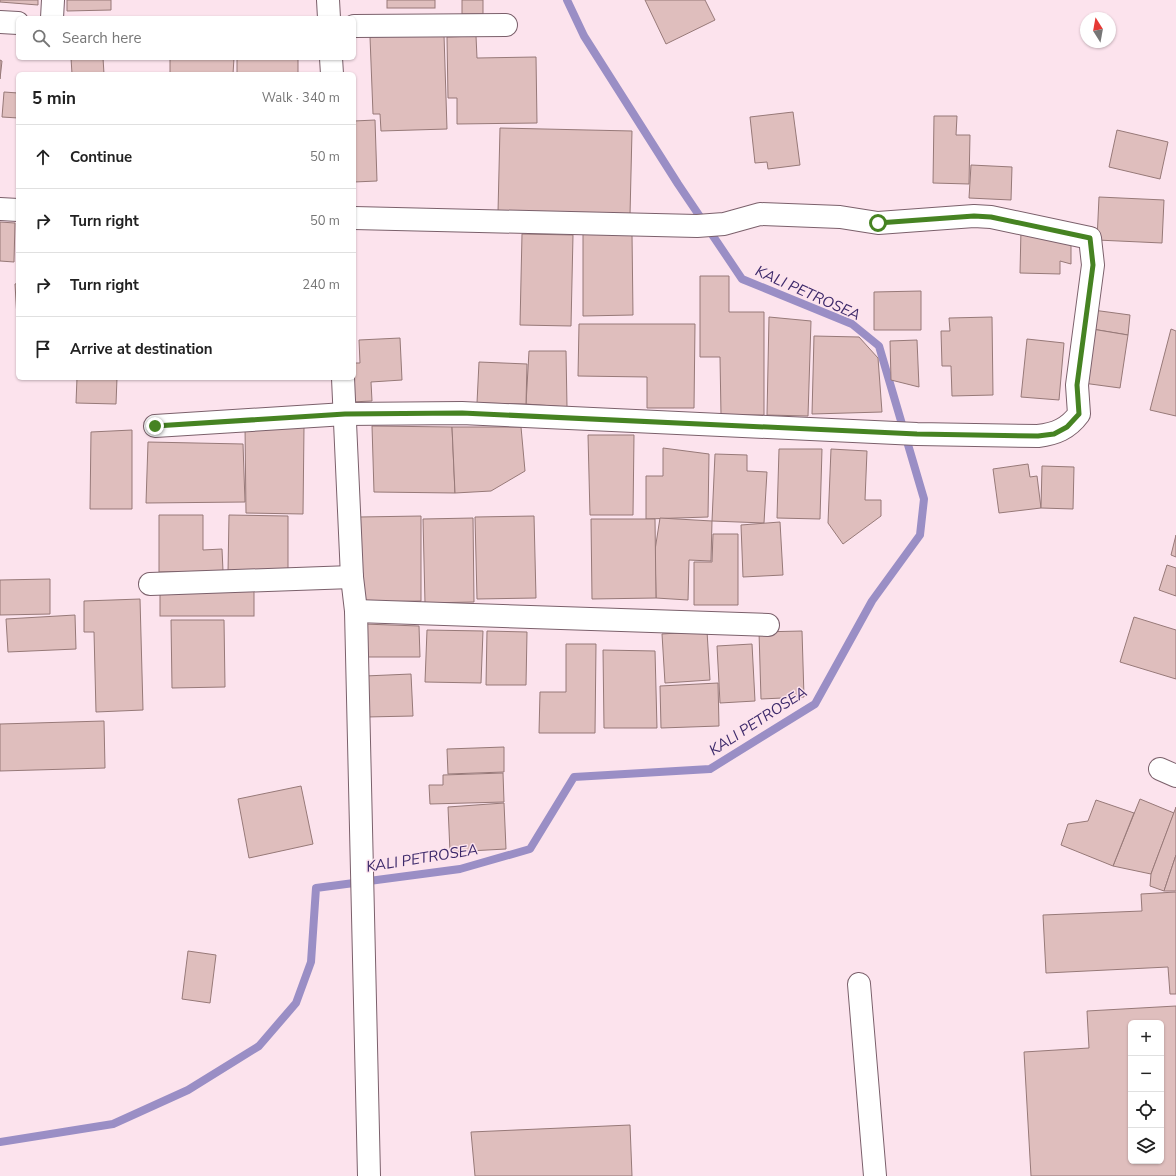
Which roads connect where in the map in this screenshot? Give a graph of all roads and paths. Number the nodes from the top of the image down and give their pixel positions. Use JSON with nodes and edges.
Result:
{"nodes":[{"id":1,"x":53,"y":0,"type":"edge"},
{"id":2,"x":328,"y":0,"type":"edge"},
{"id":3,"x":52,"y":16,"type":"edge"},
{"id":4,"x":329,"y":16,"type":"edge"},
{"id":5,"x":0,"y":22,"type":"edge"},
{"id":6,"x":16,"y":23,"type":"edge"},
{"id":7,"x":506,"y":25,"type":"dead end"},
{"id":8,"x":356,"y":26,"type":"edge"},
{"id":9,"x":331,"y":60,"type":"edge"},
{"id":10,"x":332,"y":72,"type":"edge"},
{"id":11,"x":0,"y":210,"type":"edge"},
{"id":12,"x":16,"y":210,"type":"edge"},
{"id":13,"x":356,"y":218,"type":"edge"},
{"id":14,"x":343,"y":380,"type":"edge"},
{"id":15,"x":345,"y":414,"type":"junction"},
{"id":16,"x":155,"y":426,"type":"dead end"},
{"id":17,"x":352,"y":577,"type":"junction"},
{"id":18,"x":150,"y":584,"type":"dead end"},
{"id":19,"x":356,"y":611,"type":"junction"},
{"id":20,"x":768,"y":625,"type":"dead end"},
{"id":21,"x":859,"y":984,"type":"dead end"},
{"id":22,"x":369,"y":1176,"type":"edge"},
{"id":23,"x":875,"y":1176,"type":"edge"}],
"edges":[{"from":1,"to":3,"type":"street"},
{"from":2,"to":4,"type":"street"},
{"from":5,"to":6,"type":"street"},
{"from":7,"to":8,"type":"street"},
{"from":9,"to":10,"type":"street"},
{"from":11,"to":12,"type":"street"},
{"from":13,"to":15,"type":"street"},
{"from":14,"to":15,"type":"street"},
{"from":15,"to":16,"type":"street"},
{"from":15,"to":17,"type":"street"},
{"from":17,"to":18,"type":"street"},
{"from":17,"to":19,"type":"street"},
{"from":19,"to":20,"type":"street"},
{"from":19,"to":22,"type":"street"},
{"from":21,"to":23,"type":"street"}]}
